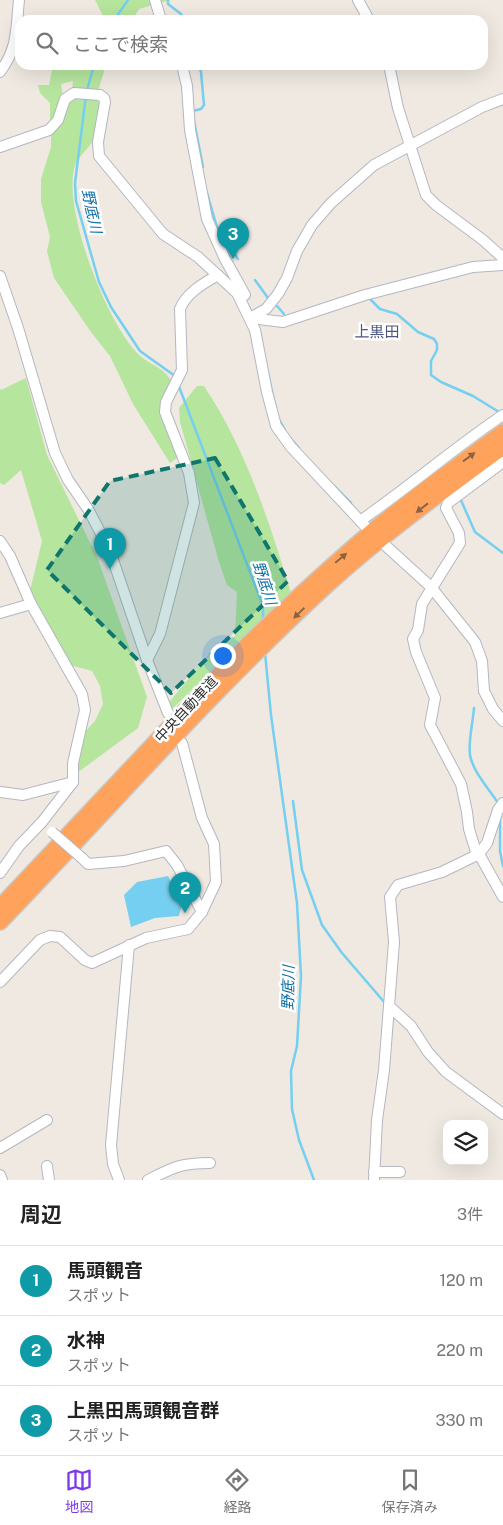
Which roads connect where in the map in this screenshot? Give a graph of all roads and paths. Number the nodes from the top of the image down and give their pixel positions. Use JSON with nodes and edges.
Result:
{"nodes":[{"id":1,"x":19,"y":0,"type":"edge"},
{"id":2,"x":155,"y":0,"type":"edge"},
{"id":3,"x":358,"y":0,"type":"edge"},
{"id":4,"x":18,"y":15,"type":"edge"},
{"id":5,"x":160,"y":15,"type":"edge"},
{"id":6,"x":366,"y":15,"type":"edge"},
{"id":7,"x":15,"y":45,"type":"edge"},
{"id":8,"x":183,"y":70,"type":"edge"},
{"id":9,"x":390,"y":70,"type":"edge"},
{"id":10,"x":0,"y":72,"type":"edge"},
{"id":11,"x":503,"y":99,"type":"edge"},
{"id":12,"x":0,"y":147,"type":"edge"},
{"id":13,"x":410,"y":147,"type":"junction"},
{"id":14,"x":503,"y":258,"type":"edge"},
{"id":15,"x":503,"y":265,"type":"edge"},
{"id":16,"x":218,"y":275,"type":"junction"},
{"id":17,"x":0,"y":276,"type":"edge"},
{"id":18,"x":250,"y":318,"type":"junction"},
{"id":19,"x":503,"y":415,"type":"edge"},
{"id":20,"x":503,"y":432,"type":"edge"},
{"id":21,"x":503,"y":447,"type":"edge"},
{"id":22,"x":503,"y":462,"type":"edge"},
{"id":23,"x":0,"y":541,"type":"edge"},
{"id":24,"x":386,"y":546,"type":"dead end"},
{"id":25,"x":432,"y":587,"type":"junction"},
{"id":26,"x":31,"y":604,"type":"junction"},
{"id":27,"x":0,"y":613,"type":"edge"},
{"id":28,"x":250,"y":651,"type":"junction"},
{"id":29,"x":147,"y":660,"type":"junction"},
{"id":30,"x":168,"y":713,"type":"dead end"},
{"id":31,"x":503,"y":721,"type":"edge"},
{"id":32,"x":182,"y":743,"type":"dead end"},
{"id":33,"x":72,"y":782,"type":"junction"},
{"id":34,"x":0,"y":792,"type":"edge"},
{"id":35,"x":503,"y":803,"type":"edge"},
{"id":36,"x":42,"y":822,"type":"junction"},
{"id":37,"x":478,"y":855,"type":"junction"},
{"id":38,"x":0,"y":873,"type":"edge"},
{"id":39,"x":503,"y":896,"type":"edge"},
{"id":40,"x":0,"y":907,"type":"edge"},
{"id":41,"x":202,"y":912,"type":"junction"},
{"id":42,"x":0,"y":922,"type":"edge"},
{"id":43,"x":129,"y":945,"type":"junction"},
{"id":44,"x":0,"y":982,"type":"edge"},
{"id":45,"x":389,"y":1006,"type":"junction"},
{"id":46,"x":503,"y":1114,"type":"edge"},
{"id":47,"x":48,"y":1120,"type":"dead end"},
{"id":48,"x":0,"y":1148,"type":"edge"},
{"id":49,"x":210,"y":1163,"type":"dead end"},
{"id":50,"x":48,"y":1166,"type":"dead end"},
{"id":51,"x":400,"y":1172,"type":"dead end"},
{"id":52,"x":0,"y":1175,"type":"edge"},
{"id":53,"x":374,"y":1176,"type":"edge"},
{"id":54,"x":2,"y":1180,"type":"edge"},
{"id":55,"x":49,"y":1180,"type":"edge"},
{"id":56,"x":120,"y":1180,"type":"edge"},
{"id":57,"x":148,"y":1180,"type":"edge"}],
"edges":[{"from":1,"to":4,"type":"street"},
{"from":2,"to":5,"type":"street"},
{"from":3,"to":6,"type":"street"},
{"from":7,"to":10,"type":"street"},
{"from":8,"to":18,"type":"street"},
{"from":9,"to":13,"type":"street"},
{"from":11,"to":13,"type":"street"},
{"from":12,"to":16,"type":"street"},
{"from":13,"to":14,"type":"street"},
{"from":13,"to":18,"type":"street"},
{"from":15,"to":18,"type":"street"},
{"from":16,"to":18,"type":"street"},
{"from":16,"to":29,"type":"street"},
{"from":17,"to":29,"type":"street"},
{"from":18,"to":19,"type":"street"},
{"from":28,"to":20,"type":"highway","name":"中央自動車道","one_way":true},
{"from":21,"to":28,"type":"highway","name":"中央自動車道","one_way":true},
{"from":22,"to":25,"type":"street"},
{"from":23,"to":26,"type":"street"},
{"from":24,"to":25,"type":"street"},
{"from":25,"to":31,"type":"street"},
{"from":25,"to":37,"type":"street"},
{"from":26,"to":27,"type":"street"},
{"from":26,"to":33,"type":"street"},
{"from":28,"to":40,"type":"highway","name":"中央自動車道"},
{"from":28,"to":42,"type":"highway","name":"中央自動車道"},
{"from":29,"to":30,"type":"street"},
{"from":32,"to":41,"type":"street"},
{"from":33,"to":34,"type":"street"},
{"from":33,"to":36,"type":"street"},
{"from":35,"to":37,"type":"street"},
{"from":36,"to":38,"type":"street"},
{"from":36,"to":41,"type":"street","bridge":true},
{"from":37,"to":39,"type":"street"},
{"from":37,"to":45,"type":"street"},
{"from":41,"to":43,"type":"street"},
{"from":43,"to":44,"type":"street"},
{"from":43,"to":56,"type":"street"},
{"from":45,"to":46,"type":"street"},
{"from":45,"to":53,"type":"street"},
{"from":47,"to":48,"type":"street"},
{"from":49,"to":57,"type":"street"},
{"from":50,"to":55,"type":"street"},
{"from":51,"to":53,"type":"street"},
{"from":52,"to":54,"type":"street"}]}
